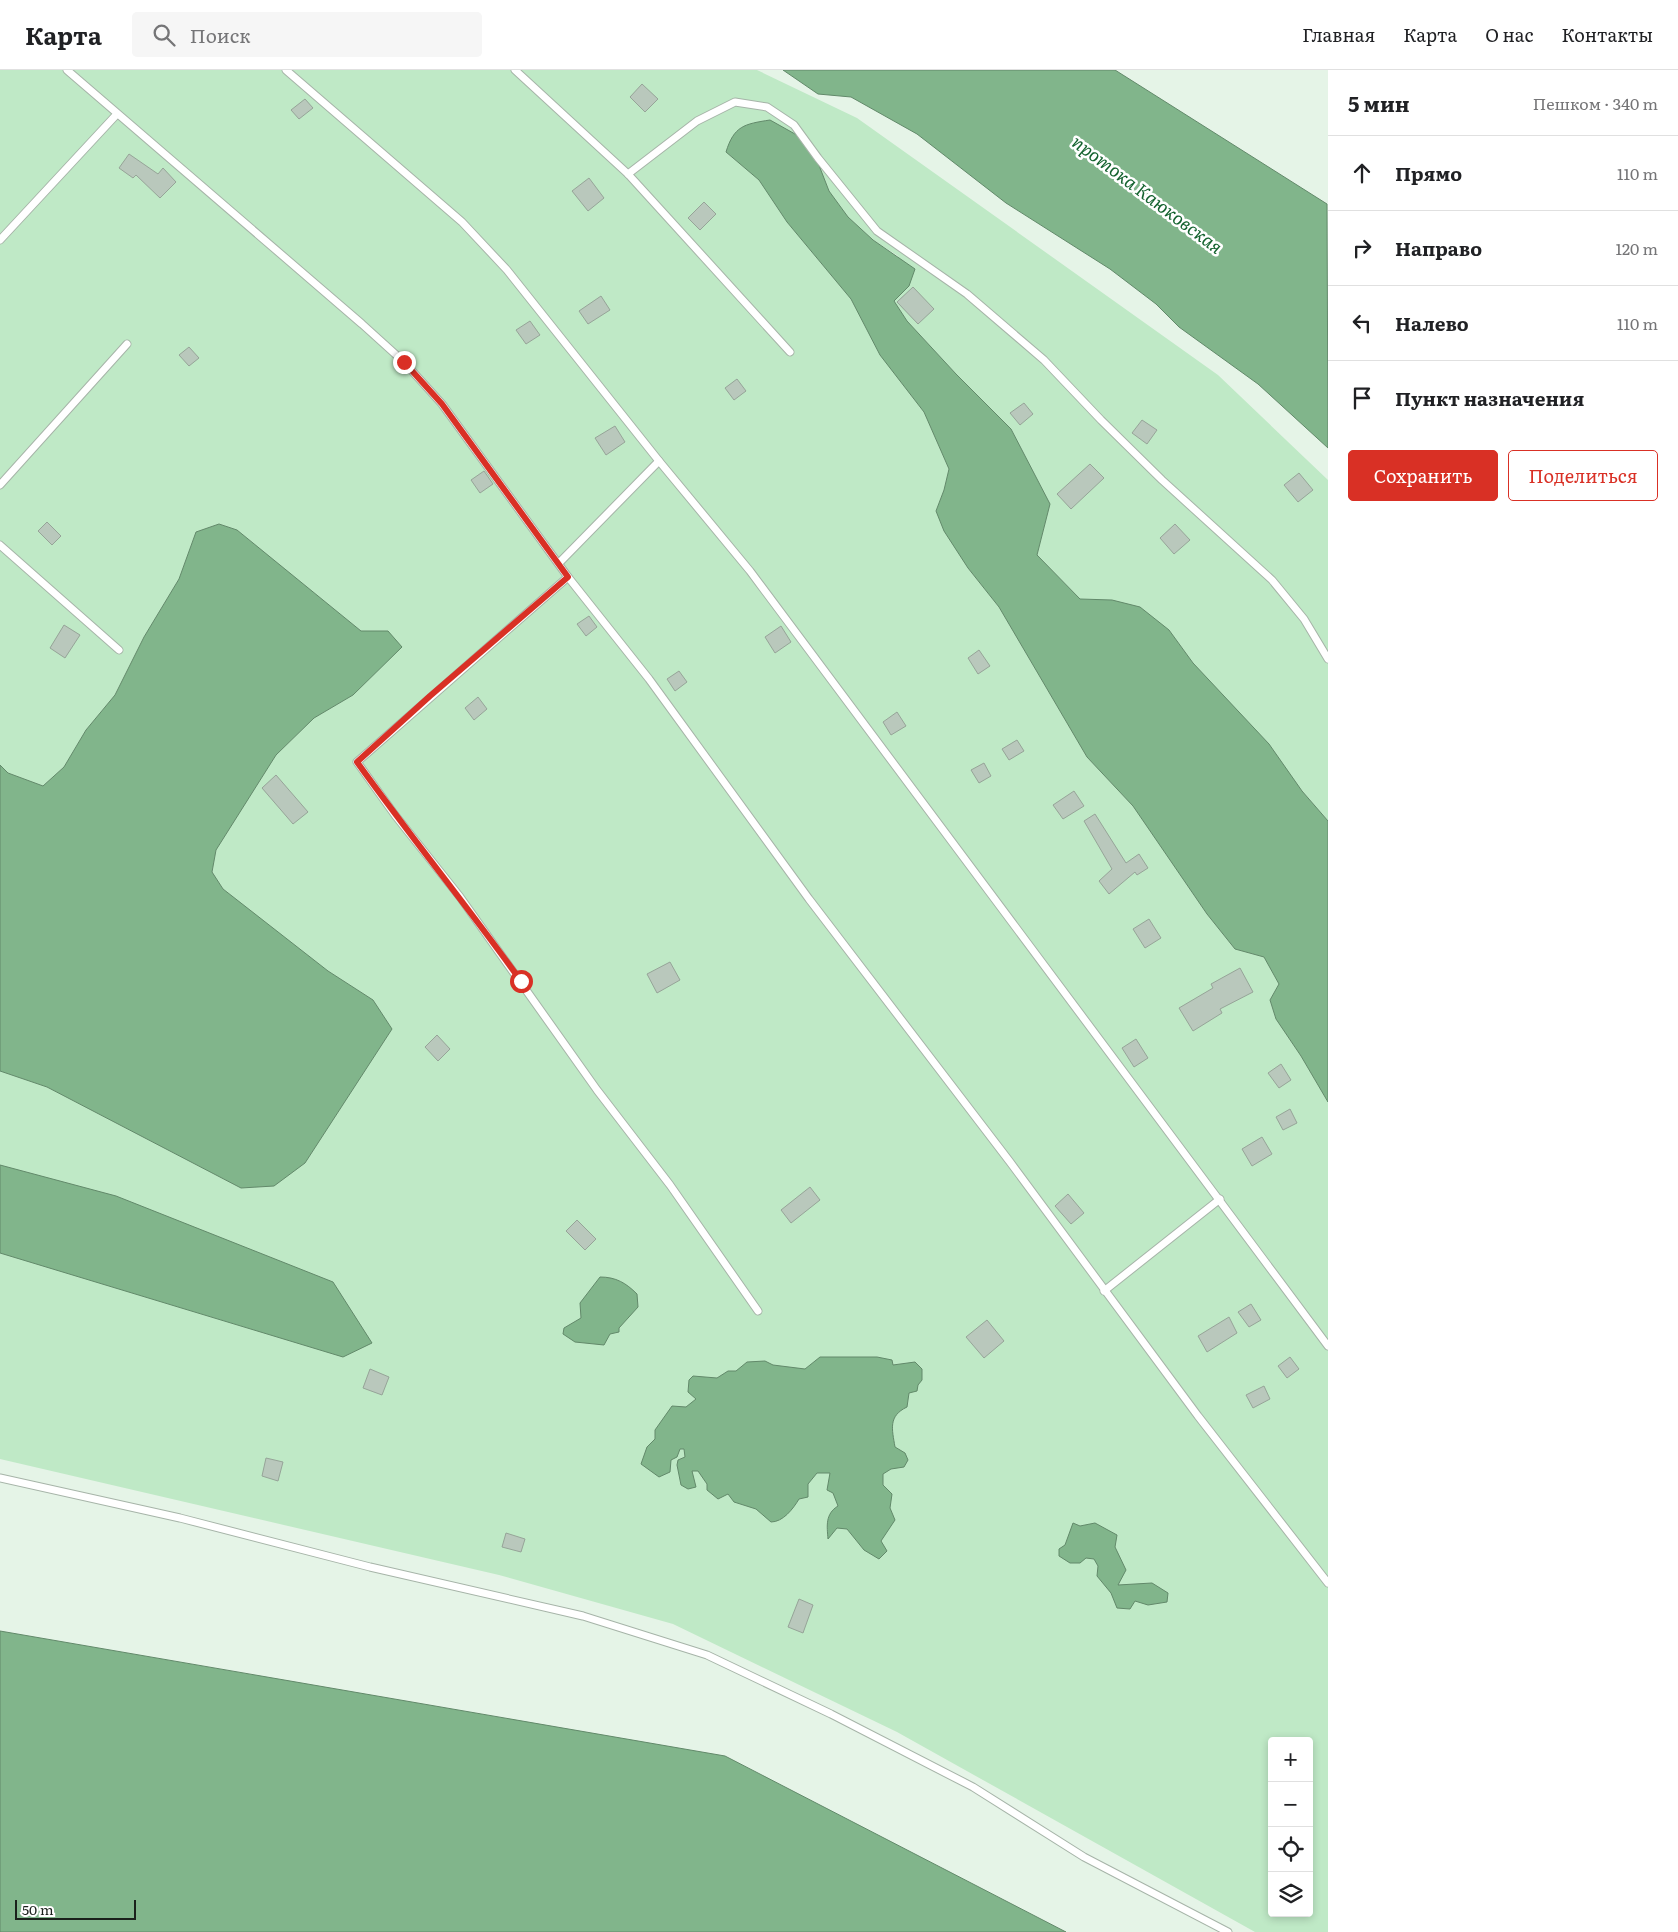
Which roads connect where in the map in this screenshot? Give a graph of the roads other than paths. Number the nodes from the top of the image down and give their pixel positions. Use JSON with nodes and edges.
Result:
{"nodes":[{"id":1,"x":67,"y":70,"type":"edge"},
{"id":2,"x":286,"y":70,"type":"edge"},
{"id":3,"x":515,"y":70,"type":"edge"},
{"id":4,"x":117,"y":114,"type":"junction"},
{"id":5,"x":628,"y":174,"type":"junction"},
{"id":6,"x":0,"y":240,"type":"edge"},
{"id":7,"x":127,"y":344,"type":"dead end"},
{"id":8,"x":790,"y":352,"type":"dead end"},
{"id":9,"x":658,"y":461,"type":"junction"},
{"id":10,"x":0,"y":485,"type":"edge"},
{"id":11,"x":0,"y":545,"type":"edge"},
{"id":12,"x":559,"y":563,"type":"junction"},
{"id":13,"x":568,"y":577,"type":"junction"},
{"id":14,"x":119,"y":650,"type":"dead end"},
{"id":15,"x":1328,"y":659,"type":"edge"},
{"id":16,"x":1220,"y":1199,"type":"junction"},
{"id":17,"x":1104,"y":1291,"type":"junction"},
{"id":18,"x":758,"y":1311,"type":"dead end"},
{"id":19,"x":1328,"y":1346,"type":"edge"},
{"id":20,"x":0,"y":1478,"type":"edge"},
{"id":21,"x":1328,"y":1583,"type":"edge"},
{"id":22,"x":1228,"y":1932,"type":"edge"}],
"edges":[{"from":1,"to":4,"type":"lane"},
{"from":2,"to":9,"type":"lane"},
{"from":3,"to":5,"type":"lane"},
{"from":4,"to":6,"type":"lane"},
{"from":4,"to":12,"type":"lane"},
{"from":5,"to":8,"type":"lane"},
{"from":5,"to":15,"type":"lane"},
{"from":7,"to":10,"type":"lane"},
{"from":9,"to":12,"type":"lane"},
{"from":9,"to":16,"type":"lane"},
{"from":11,"to":14,"type":"lane"},
{"from":12,"to":13,"type":"lane"},
{"from":13,"to":17,"type":"lane"},
{"from":13,"to":18,"type":"lane"},
{"from":16,"to":17,"type":"lane"},
{"from":16,"to":19,"type":"lane"},
{"from":17,"to":21,"type":"lane"},
{"from":20,"to":22,"type":"lane"}]}
